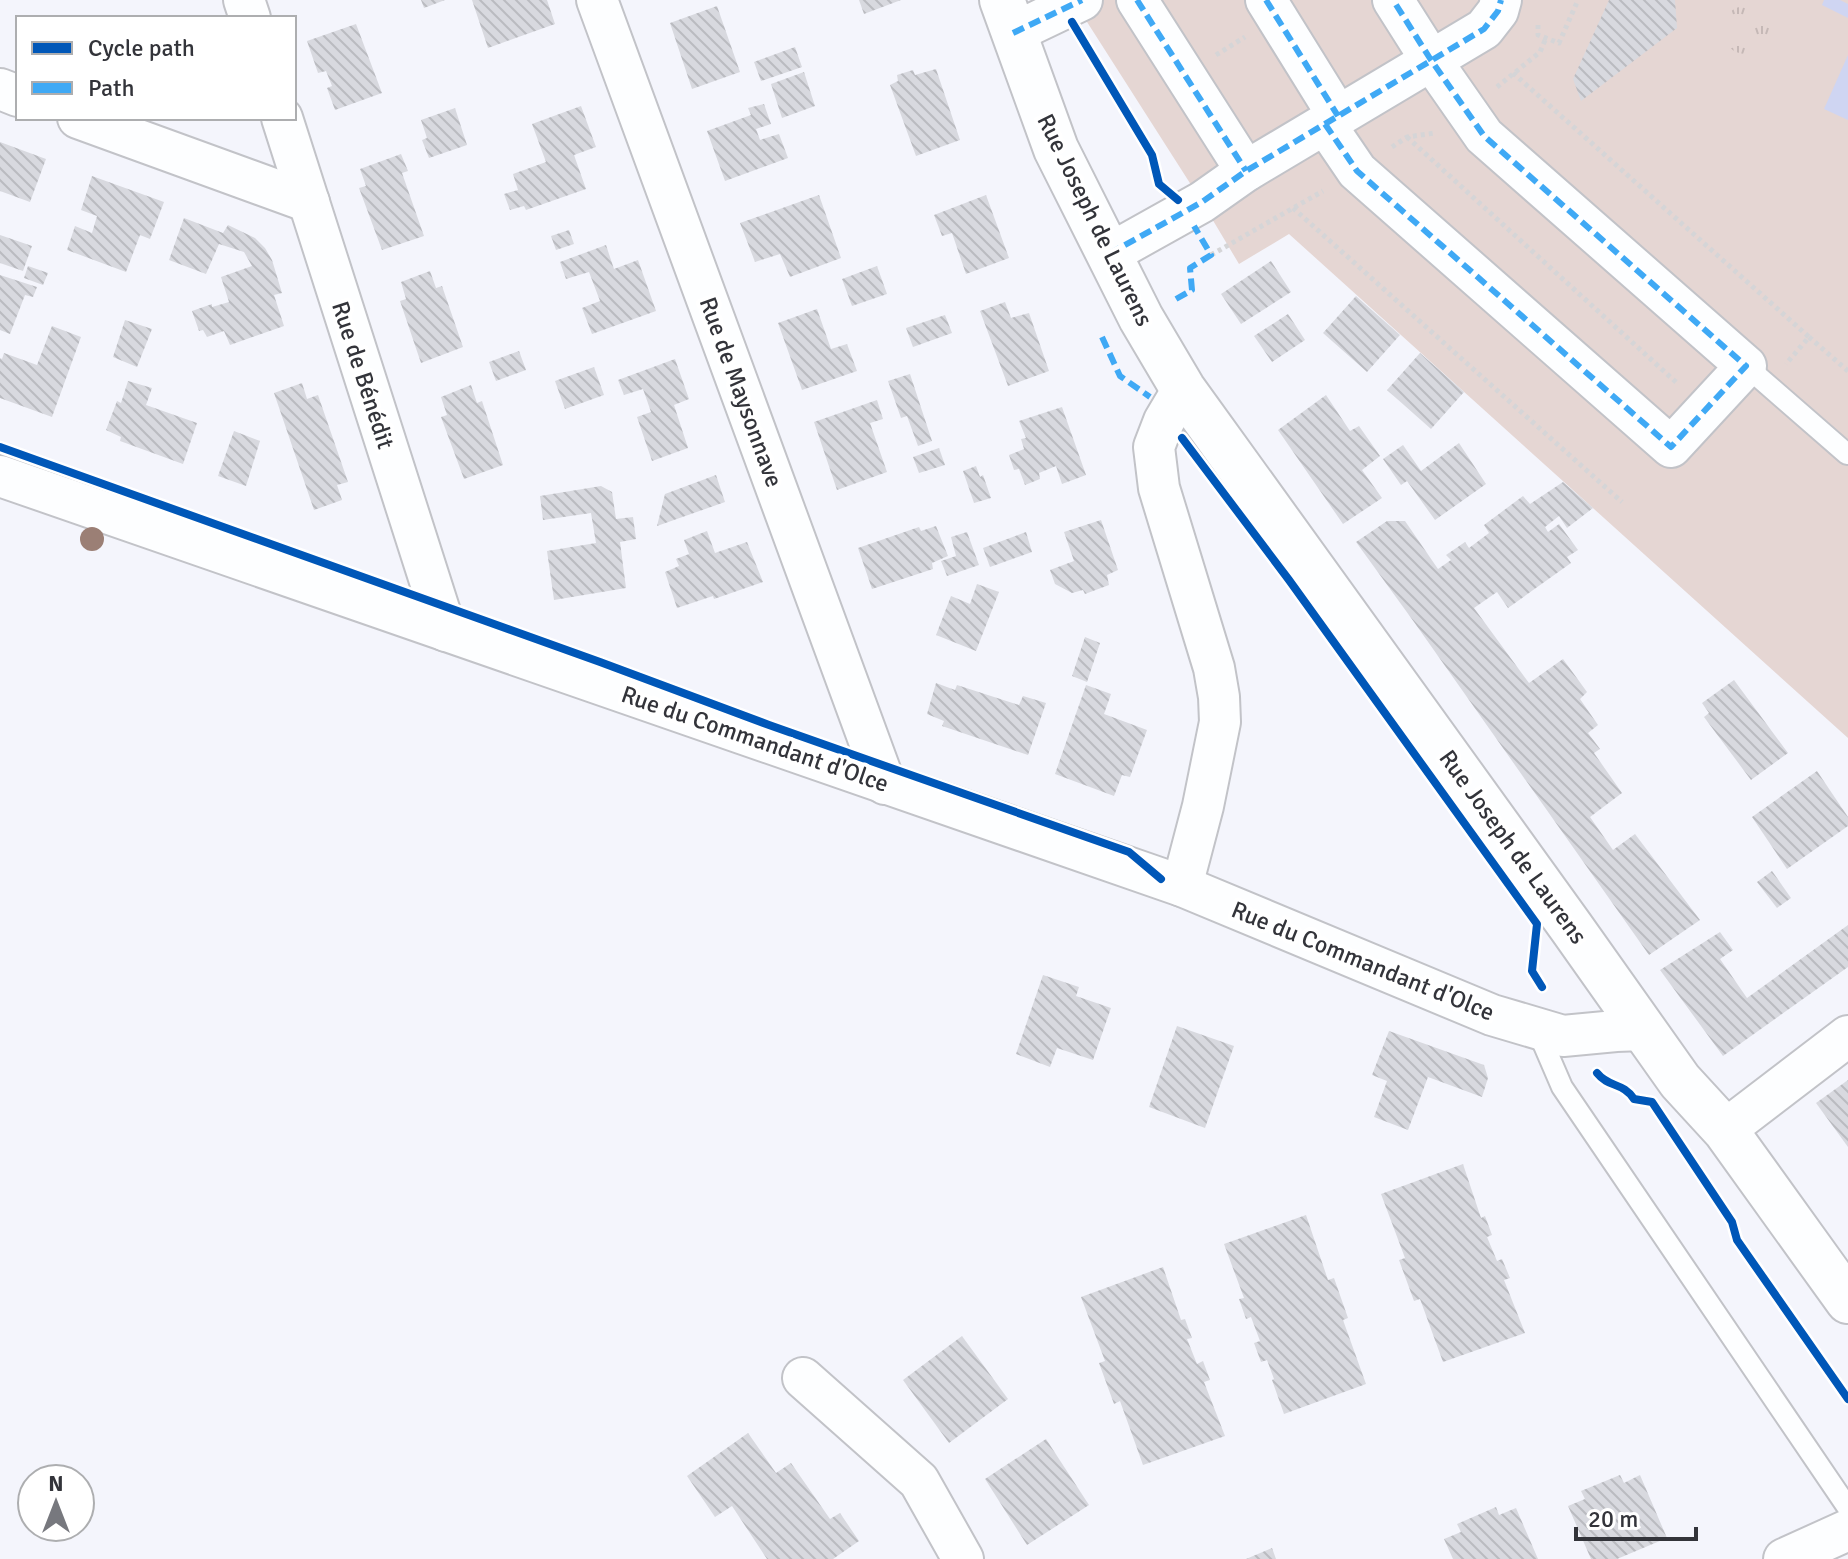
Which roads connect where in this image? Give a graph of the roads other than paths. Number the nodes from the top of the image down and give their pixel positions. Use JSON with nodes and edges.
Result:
{"nodes":[{"id":1,"x":597,"y":0,"type":"edge"},
{"id":2,"x":1082,"y":0,"type":"edge"},
{"id":3,"x":1137,"y":0,"type":"edge"},
{"id":4,"x":1266,"y":0,"type":"edge"},
{"id":5,"x":1393,"y":0,"type":"edge"},
{"id":6,"x":1501,"y":0,"type":"edge"},
{"id":7,"x":1007,"y":16,"type":"edge"},
{"id":8,"x":1431,"y":60,"type":"junction"},
{"id":9,"x":84,"y":120,"type":"edge"},
{"id":10,"x":283,"y":120,"type":"edge"},
{"id":11,"x":1332,"y":120,"type":"junction"},
{"id":12,"x":1246,"y":171,"type":"junction"},
{"id":13,"x":309,"y":202,"type":"junction"},
{"id":14,"x":1109,"y":254,"type":"junction"},
{"id":15,"x":1746,"y":366,"type":"junction"},
{"id":16,"x":1183,"y":389,"type":"junction"},
{"id":17,"x":1847,"y":454,"type":"edge"},
{"id":18,"x":0,"y":476,"type":"edge"},
{"id":19,"x":446,"y":631,"type":"junction"},
{"id":20,"x":885,"y":784,"type":"junction"},
{"id":21,"x":1182,"y":886,"type":"junction"},
{"id":22,"x":1537,"y":1028,"type":"junction"},
{"id":23,"x":1644,"y":1030,"type":"junction"},
{"id":24,"x":1848,"y":1036,"type":"edge"},
{"id":25,"x":1725,"y":1130,"type":"junction"},
{"id":26,"x":1848,"y":1301,"type":"edge"},
{"id":27,"x":803,"y":1378,"type":"dead end"},
{"id":28,"x":1848,"y":1508,"type":"edge"},
{"id":29,"x":1848,"y":1530,"type":"edge"},
{"id":30,"x":963,"y":1559,"type":"edge"},
{"id":31,"x":1784,"y":1559,"type":"edge"}],
"edges":[{"from":1,"to":20,"type":"street","name":"Rue de Maysonnave"},
{"from":2,"to":7,"type":"street"},
{"from":3,"to":12,"type":"street"},
{"from":4,"to":11,"type":"street"},
{"from":5,"to":8,"type":"street"},
{"from":6,"to":8,"type":"street"},
{"from":7,"to":14,"type":"main road","name":"Rue Joseph de Laurens"},
{"from":8,"to":11,"type":"street"},
{"from":8,"to":15,"type":"street"},
{"from":9,"to":13,"type":"street"},
{"from":10,"to":13,"type":"street","name":"Rue de Bénédit"},
{"from":11,"to":12,"type":"street"},
{"from":11,"to":15,"type":"street"},
{"from":12,"to":14,"type":"street"},
{"from":13,"to":19,"type":"street","name":"Rue de Bénédit"},
{"from":14,"to":16,"type":"main road","name":"Rue Joseph de Laurens"},
{"from":15,"to":17,"type":"lane"},
{"from":16,"to":21,"type":"street"},
{"from":16,"to":23,"type":"main road","name":"Rue Joseph de Laurens"},
{"from":18,"to":19,"type":"street","name":"Rue du Commandant d'Olce"},
{"from":19,"to":20,"type":"street","name":"Rue du Commandant d'Olce"},
{"from":20,"to":21,"type":"street","name":"Rue du Commandant d'Olce"},
{"from":21,"to":22,"type":"street","name":"Rue du Commandant d'Olce"},
{"from":22,"to":23,"type":"street","name":"Rue du Commandant d'Olce"},
{"from":22,"to":28,"type":"lane"},
{"from":23,"to":25,"type":"main road","name":"Rue Joseph de Laurens"},
{"from":24,"to":25,"type":"street"},
{"from":25,"to":26,"type":"main road","name":"Rue Joseph de Laurens"},
{"from":27,"to":30,"type":"street"},
{"from":29,"to":31,"type":"street"}]}
